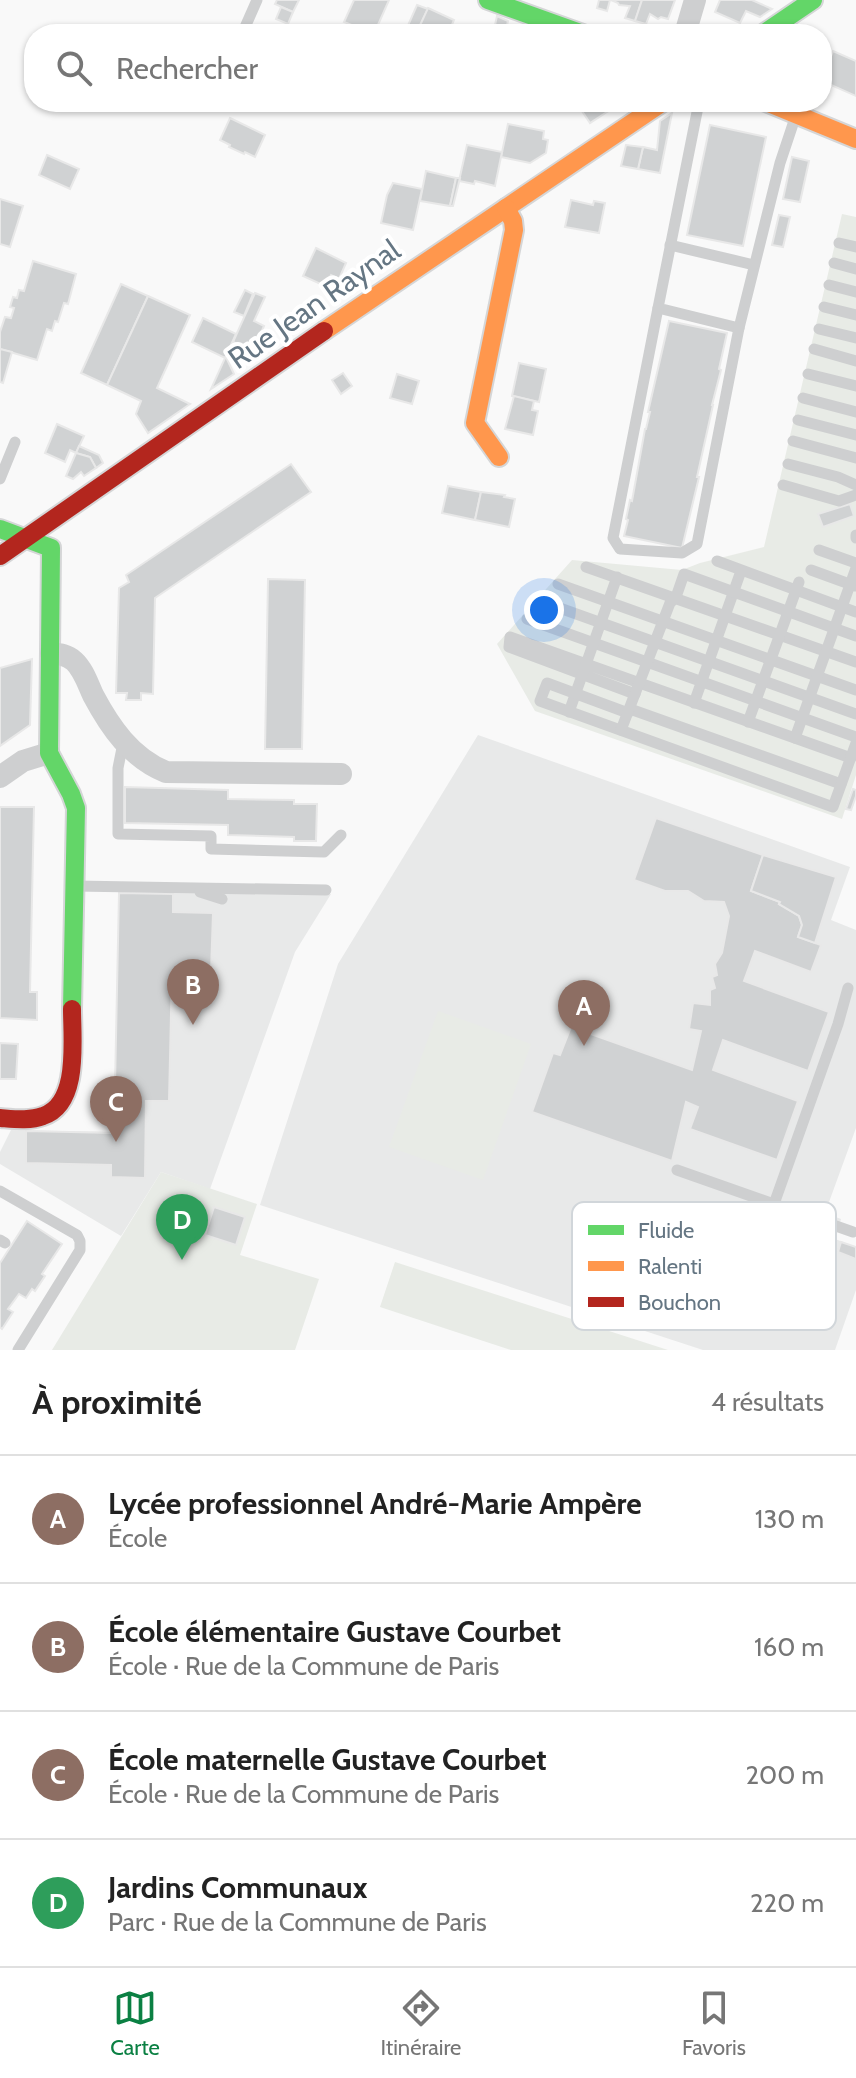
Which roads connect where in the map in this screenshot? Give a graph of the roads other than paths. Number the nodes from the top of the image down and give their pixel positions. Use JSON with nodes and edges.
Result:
{"nodes":[{"id":1,"x":257,"y":0,"type":"edge"},
{"id":2,"x":488,"y":0,"type":"edge"},
{"id":3,"x":695,"y":0,"type":"edge"},
{"id":4,"x":813,"y":0,"type":"edge"},
{"id":5,"x":246,"y":24,"type":"edge"},
{"id":6,"x":555,"y":24,"type":"edge"},
{"id":7,"x":688,"y":24,"type":"edge"},
{"id":8,"x":778,"y":24,"type":"edge"},
{"id":9,"x":648,"y":112,"type":"edge"},
{"id":10,"x":697,"y":112,"type":"edge"},
{"id":11,"x":790,"y":112,"type":"edge"},
{"id":12,"x":797,"y":115,"type":"junction"},
{"id":13,"x":856,"y":139,"type":"edge"},
{"id":14,"x":506,"y":208,"type":"junction"},
{"id":15,"x":839,"y":243,"type":"dead end"},
{"id":16,"x":670,"y":245,"type":"junction"},
{"id":17,"x":856,"y":247,"type":"edge"},
{"id":18,"x":834,"y":263,"type":"dead end"},
{"id":19,"x":754,"y":265,"type":"junction"},
{"id":20,"x":856,"y":269,"type":"edge"},
{"id":21,"x":829,"y":285,"type":"dead end"},
{"id":22,"x":856,"y":292,"type":"edge"},
{"id":23,"x":824,"y":307,"type":"dead end"},
{"id":24,"x":658,"y":308,"type":"junction"},
{"id":25,"x":856,"y":315,"type":"edge"},
{"id":26,"x":739,"y":328,"type":"junction"},
{"id":27,"x":819,"y":329,"type":"dead end"},
{"id":28,"x":856,"y":338,"type":"edge"},
{"id":29,"x":814,"y":349,"type":"dead end"},
{"id":30,"x":856,"y":361,"type":"edge"},
{"id":31,"x":808,"y":374,"type":"dead end"},
{"id":32,"x":856,"y":386,"type":"edge"},
{"id":33,"x":803,"y":398,"type":"dead end"},
{"id":34,"x":856,"y":412,"type":"edge"},
{"id":35,"x":798,"y":420,"type":"dead end"},
{"id":36,"x":856,"y":435,"type":"edge"},
{"id":37,"x":793,"y":441,"type":"dead end"},
{"id":38,"x":15,"y":442,"type":"dead end"},
{"id":39,"x":499,"y":457,"type":"dead end"},
{"id":40,"x":856,"y":458,"type":"edge"},
{"id":41,"x":788,"y":464,"type":"dead end"},
{"id":42,"x":0,"y":479,"type":"edge"},
{"id":43,"x":783,"y":485,"type":"dead end"},
{"id":44,"x":856,"y":485,"type":"edge"},
{"id":45,"x":856,"y":495,"type":"edge"},
{"id":46,"x":0,"y":529,"type":"edge"},
{"id":47,"x":26,"y":539,"type":"junction"},
{"id":48,"x":819,"y":550,"type":"dead end"},
{"id":49,"x":0,"y":556,"type":"edge"},
{"id":50,"x":717,"y":561,"type":"dead end"},
{"id":51,"x":856,"y":566,"type":"edge"},
{"id":52,"x":586,"y":567,"type":"dead end"},
{"id":53,"x":811,"y":570,"type":"dead end"},
{"id":54,"x":741,"y":571,"type":"junction"},
{"id":55,"x":617,"y":577,"type":"junction"},
{"id":56,"x":558,"y":584,"type":"dead end"},
{"id":57,"x":797,"y":586,"type":"junction"},
{"id":58,"x":853,"y":586,"type":"edge"},
{"id":59,"x":734,"y":592,"type":"junction"},
{"id":60,"x":676,"y":597,"type":"junction"},
{"id":61,"x":540,"y":601,"type":"dead end"},
{"id":62,"x":608,"y":601,"type":"junction"},
{"id":63,"x":842,"y":607,"type":"junction"},
{"id":64,"x":788,"y":612,"type":"junction"},
{"id":65,"x":856,"y":612,"type":"edge"},
{"id":66,"x":726,"y":615,"type":"junction"},
{"id":67,"x":527,"y":619,"type":"dead end"},
{"id":68,"x":663,"y":621,"type":"junction"},
{"id":69,"x":601,"y":623,"type":"junction"},
{"id":70,"x":834,"y":628,"type":"junction"},
{"id":71,"x":780,"y":634,"type":"junction"},
{"id":72,"x":856,"y":636,"type":"edge"},
{"id":73,"x":716,"y":640,"type":"junction"},
{"id":74,"x":655,"y":642,"type":"junction"},
{"id":75,"x":594,"y":643,"type":"junction"},
{"id":76,"x":826,"y":651,"type":"junction"},
{"id":77,"x":51,"y":653,"type":"junction"},
{"id":78,"x":771,"y":659,"type":"junction"},
{"id":79,"x":647,"y":662,"type":"junction"},
{"id":80,"x":709,"y":662,"type":"junction"},
{"id":81,"x":856,"y":662,"type":"edge"},
{"id":82,"x":584,"y":669,"type":"junction"},
{"id":83,"x":817,"y":676,"type":"junction"},
{"id":84,"x":763,"y":681,"type":"junction"},
{"id":85,"x":702,"y":682,"type":"junction"},
{"id":86,"x":638,"y":689,"type":"junction"},
{"id":87,"x":856,"y":690,"type":"edge"},
{"id":88,"x":576,"y":693,"type":"junction"},
{"id":89,"x":810,"y":698,"type":"junction"},
{"id":90,"x":756,"y":701,"type":"junction"},
{"id":91,"x":694,"y":703,"type":"junction"},
{"id":92,"x":629,"y":711,"type":"junction"},
{"id":93,"x":569,"y":712,"type":"junction"},
{"id":94,"x":856,"y":714,"type":"edge"},
{"id":95,"x":802,"y":718,"type":"junction"},
{"id":96,"x":748,"y":722,"type":"junction"},
{"id":97,"x":621,"y":730,"type":"junction"},
{"id":98,"x":795,"y":738,"type":"junction"},
{"id":99,"x":856,"y":740,"type":"edge"},
{"id":100,"x":123,"y":742,"type":"junction"},
{"id":101,"x":49,"y":753,"type":"junction"},
{"id":102,"x":851,"y":758,"type":"junction"},
{"id":103,"x":341,"y":774,"type":"dead end"},
{"id":104,"x":0,"y":777,"type":"edge"},
{"id":105,"x":841,"y":784,"type":"junction"},
{"id":106,"x":341,"y":835,"type":"dead end"},
{"id":107,"x":74,"y":886,"type":"junction"},
{"id":108,"x":189,"y":888,"type":"junction"},
{"id":109,"x":326,"y":890,"type":"dead end"},
{"id":110,"x":222,"y":899,"type":"dead end"},
{"id":111,"x":848,"y":988,"type":"dead end"},
{"id":112,"x":0,"y":1118,"type":"edge"},
{"id":113,"x":677,"y":1170,"type":"dead end"},
{"id":114,"x":0,"y":1191,"type":"edge"},
{"id":115,"x":768,"y":1202,"type":"edge"},
{"id":116,"x":775,"y":1202,"type":"edge"},
{"id":117,"x":18,"y":1350,"type":"edge"}],
"edges":[{"from":1,"to":5,"type":"lane"},
{"from":2,"to":6,"type":"street"},
{"from":3,"to":7,"type":"street"},
{"from":4,"to":8,"type":"street"},
{"from":9,"to":14,"type":"street","name":"Rue Jean Raynal"},
{"from":10,"to":16,"type":"lane"},
{"from":11,"to":12,"type":"street"},
{"from":12,"to":13,"type":"street"},
{"from":12,"to":19,"type":"lane"},
{"from":14,"to":39,"type":"street"},
{"from":14,"to":47,"type":"street","name":"Rue Jean Raynal"},
{"from":15,"to":17,"type":"lane"},
{"from":16,"to":19,"type":"lane"},
{"from":16,"to":24,"type":"lane"},
{"from":18,"to":20,"type":"lane"},
{"from":19,"to":26,"type":"lane"},
{"from":21,"to":22,"type":"lane"},
{"from":23,"to":25,"type":"lane"},
{"from":24,"to":26,"type":"lane"},
{"from":24,"to":26,"type":"lane"},
{"from":27,"to":28,"type":"lane"},
{"from":29,"to":30,"type":"lane"},
{"from":31,"to":32,"type":"lane"},
{"from":33,"to":34,"type":"lane"},
{"from":35,"to":36,"type":"lane"},
{"from":37,"to":40,"type":"lane"},
{"from":38,"to":42,"type":"lane"},
{"from":41,"to":44,"type":"lane"},
{"from":43,"to":45,"type":"lane"},
{"from":46,"to":47,"type":"street"},
{"from":47,"to":49,"type":"street","name":"Rue Jean Raynal"},
{"from":47,"to":77,"type":"street"},
{"from":48,"to":51,"type":"lane"},
{"from":50,"to":54,"type":"lane"},
{"from":51,"to":58,"type":"lane"},
{"from":52,"to":55,"type":"lane"},
{"from":53,"to":58,"type":"lane"},
{"from":54,"to":57,"type":"lane"},
{"from":54,"to":59,"type":"lane"},
{"from":55,"to":60,"type":"lane"},
{"from":55,"to":62,"type":"lane"},
{"from":56,"to":62,"type":"lane"},
{"from":57,"to":63,"type":"lane"},
{"from":57,"to":64,"type":"lane"},
{"from":58,"to":63,"type":"lane"},
{"from":59,"to":60,"type":"lane"},
{"from":59,"to":64,"type":"lane"},
{"from":59,"to":66,"type":"lane"},
{"from":60,"to":66,"type":"lane"},
{"from":60,"to":68,"type":"lane"},
{"from":61,"to":69,"type":"lane"},
{"from":62,"to":68,"type":"lane"},
{"from":62,"to":69,"type":"lane"},
{"from":63,"to":65,"type":"lane"},
{"from":63,"to":70,"type":"lane"},
{"from":64,"to":70,"type":"lane"},
{"from":64,"to":71,"type":"lane"},
{"from":66,"to":71,"type":"lane"},
{"from":66,"to":73,"type":"lane"},
{"from":67,"to":75,"type":"lane"},
{"from":68,"to":73,"type":"lane"},
{"from":68,"to":74,"type":"lane"},
{"from":69,"to":74,"type":"lane"},
{"from":69,"to":75,"type":"lane"},
{"from":70,"to":72,"type":"lane"},
{"from":70,"to":76,"type":"lane"},
{"from":71,"to":76,"type":"lane"},
{"from":71,"to":78,"type":"lane"},
{"from":73,"to":78,"type":"lane"},
{"from":73,"to":80,"type":"lane"},
{"from":74,"to":79,"type":"lane"},
{"from":74,"to":80,"type":"lane"},
{"from":75,"to":79,"type":"lane"},
{"from":75,"to":82,"type":"lane"},
{"from":76,"to":81,"type":"lane"},
{"from":76,"to":83,"type":"lane"},
{"from":77,"to":100,"type":"street"},
{"from":77,"to":101,"type":"street"},
{"from":78,"to":83,"type":"lane"},
{"from":78,"to":84,"type":"lane"},
{"from":79,"to":85,"type":"lane"},
{"from":79,"to":86,"type":"lane"},
{"from":80,"to":84,"type":"lane"},
{"from":80,"to":85,"type":"lane"},
{"from":82,"to":82,"type":"lane"},
{"from":82,"to":86,"type":"lane"},
{"from":82,"to":88,"type":"lane"},
{"from":83,"to":87,"type":"lane"},
{"from":83,"to":89,"type":"lane"},
{"from":84,"to":89,"type":"lane"},
{"from":84,"to":90,"type":"lane"},
{"from":85,"to":90,"type":"lane"},
{"from":85,"to":91,"type":"lane"},
{"from":86,"to":91,"type":"lane"},
{"from":86,"to":92,"type":"lane"},
{"from":88,"to":92,"type":"lane"},
{"from":88,"to":93,"type":"lane"},
{"from":88,"to":93,"type":"lane"},
{"from":89,"to":94,"type":"lane"},
{"from":89,"to":95,"type":"lane"},
{"from":90,"to":95,"type":"lane"},
{"from":90,"to":96,"type":"lane"},
{"from":91,"to":96,"type":"lane"},
{"from":92,"to":97,"type":"lane"},
{"from":92,"to":105,"type":"lane"},
{"from":93,"to":97,"type":"lane"},
{"from":95,"to":98,"type":"lane"},
{"from":95,"to":99,"type":"lane"},
{"from":96,"to":98,"type":"lane"},
{"from":97,"to":105,"type":"lane"},
{"from":98,"to":102,"type":"lane"},
{"from":99,"to":102,"type":"lane"},
{"from":100,"to":103,"type":"street"},
{"from":100,"to":106,"type":"lane"},
{"from":101,"to":104,"type":"street"},
{"from":101,"to":107,"type":"street"},
{"from":102,"to":105,"type":"lane"},
{"from":107,"to":108,"type":"lane"},
{"from":107,"to":112,"type":"street"},
{"from":108,"to":109,"type":"lane"},
{"from":108,"to":110,"type":"lane"},
{"from":111,"to":116,"type":"lane"},
{"from":113,"to":115,"type":"lane"},
{"from":114,"to":117,"type":"lane"}]}
